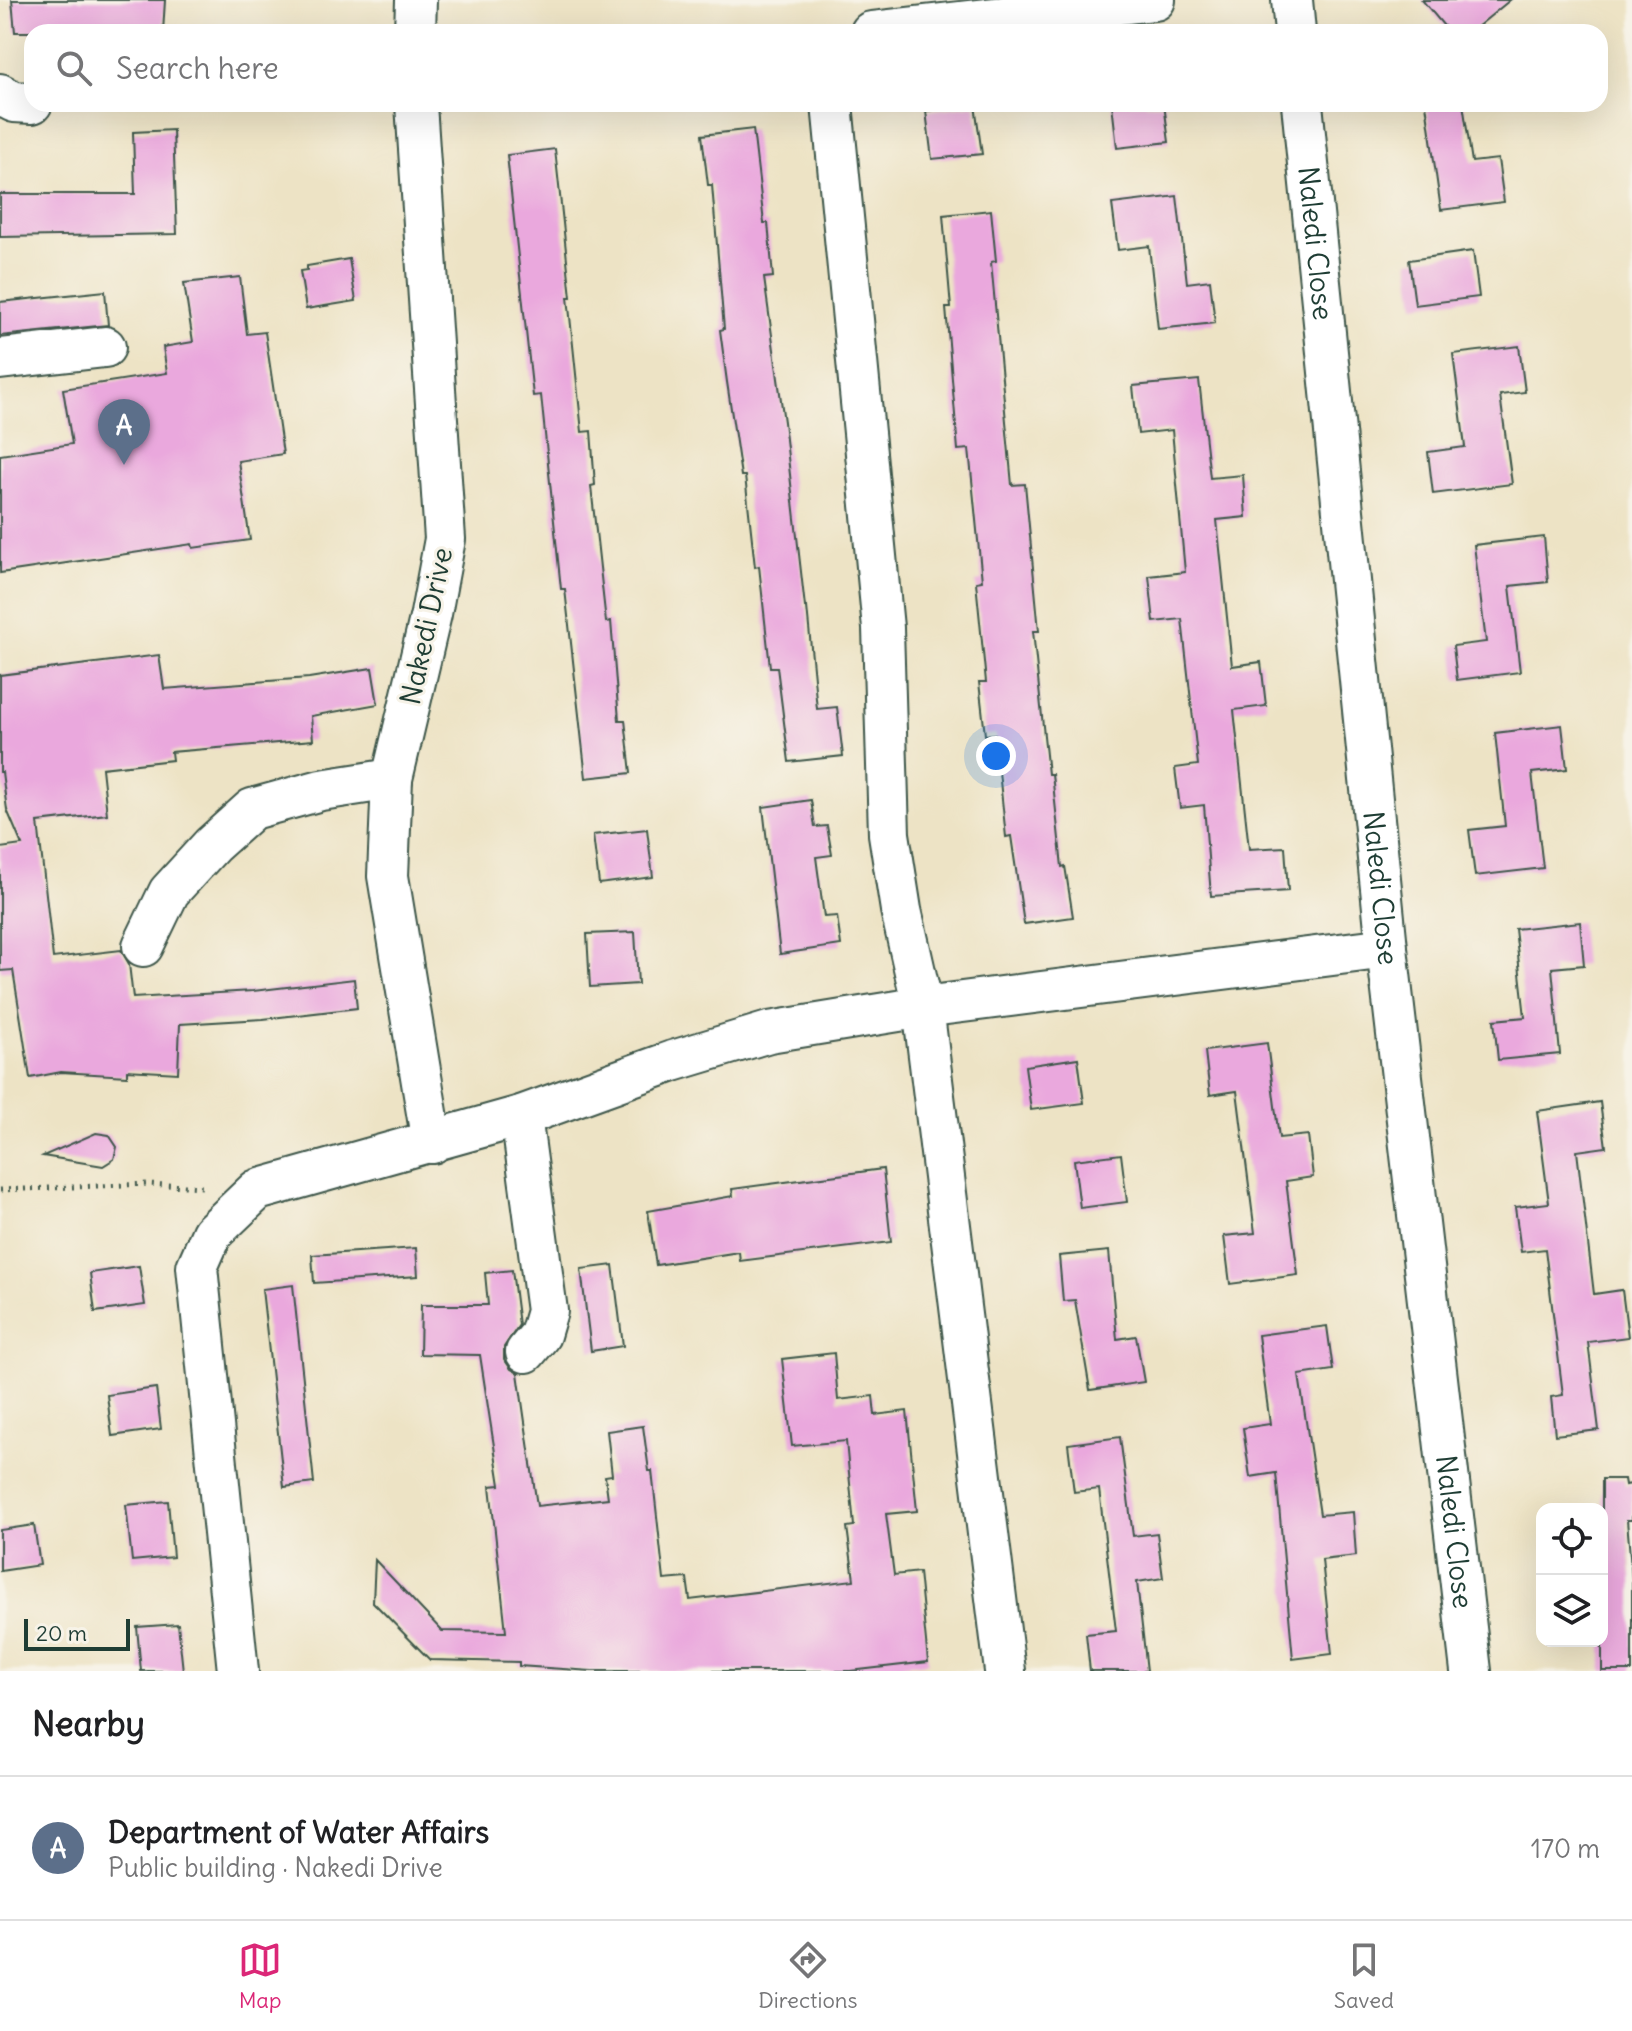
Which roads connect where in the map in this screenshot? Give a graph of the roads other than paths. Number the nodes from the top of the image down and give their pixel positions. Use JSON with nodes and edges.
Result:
{"nodes":[{"id":1,"x":416,"y":0,"type":"edge"},
{"id":2,"x":1155,"y":0,"type":"edge"},
{"id":3,"x":1292,"y":0,"type":"edge"},
{"id":4,"x":415,"y":24,"type":"edge"},
{"id":5,"x":942,"y":24,"type":"edge"},
{"id":6,"x":1294,"y":24,"type":"edge"},
{"id":7,"x":0,"y":94,"type":"edge"},
{"id":8,"x":24,"y":103,"type":"edge"},
{"id":9,"x":417,"y":112,"type":"edge"},
{"id":10,"x":833,"y":112,"type":"edge"},
{"id":11,"x":1303,"y":112,"type":"edge"},
{"id":12,"x":105,"y":347,"type":"dead end"},
{"id":13,"x":0,"y":359,"type":"edge"},
{"id":14,"x":392,"y":779,"type":"junction"},
{"id":15,"x":143,"y":946,"type":"dead end"},
{"id":16,"x":1387,"y":948,"type":"junction"},
{"id":17,"x":923,"y":1007,"type":"junction"},
{"id":18,"x":521,"y":1116,"type":"junction"},
{"id":19,"x":432,"y":1143,"type":"junction"},
{"id":20,"x":526,"y":1352,"type":"dead end"},
{"id":21,"x":238,"y":1671,"type":"edge"},
{"id":22,"x":1005,"y":1671,"type":"edge"},
{"id":23,"x":1471,"y":1671,"type":"edge"}],
"edges":[{"from":1,"to":4,"type":"street"},
{"from":2,"to":5,"type":"street"},
{"from":3,"to":6,"type":"street"},
{"from":7,"to":8,"type":"street"},
{"from":9,"to":14,"type":"street","name":"Nakedi Drive"},
{"from":10,"to":17,"type":"street"},
{"from":11,"to":16,"type":"street","name":"Naledi Close"},
{"from":12,"to":13,"type":"street"},
{"from":14,"to":15,"type":"street"},
{"from":14,"to":19,"type":"street","name":"Nakedi Drive"},
{"from":16,"to":17,"type":"street"},
{"from":16,"to":23,"type":"street","name":"Naledi Close"},
{"from":17,"to":18,"type":"street"},
{"from":17,"to":22,"type":"street"},
{"from":18,"to":19,"type":"street"},
{"from":18,"to":20,"type":"street"},
{"from":19,"to":21,"type":"street"}]}
